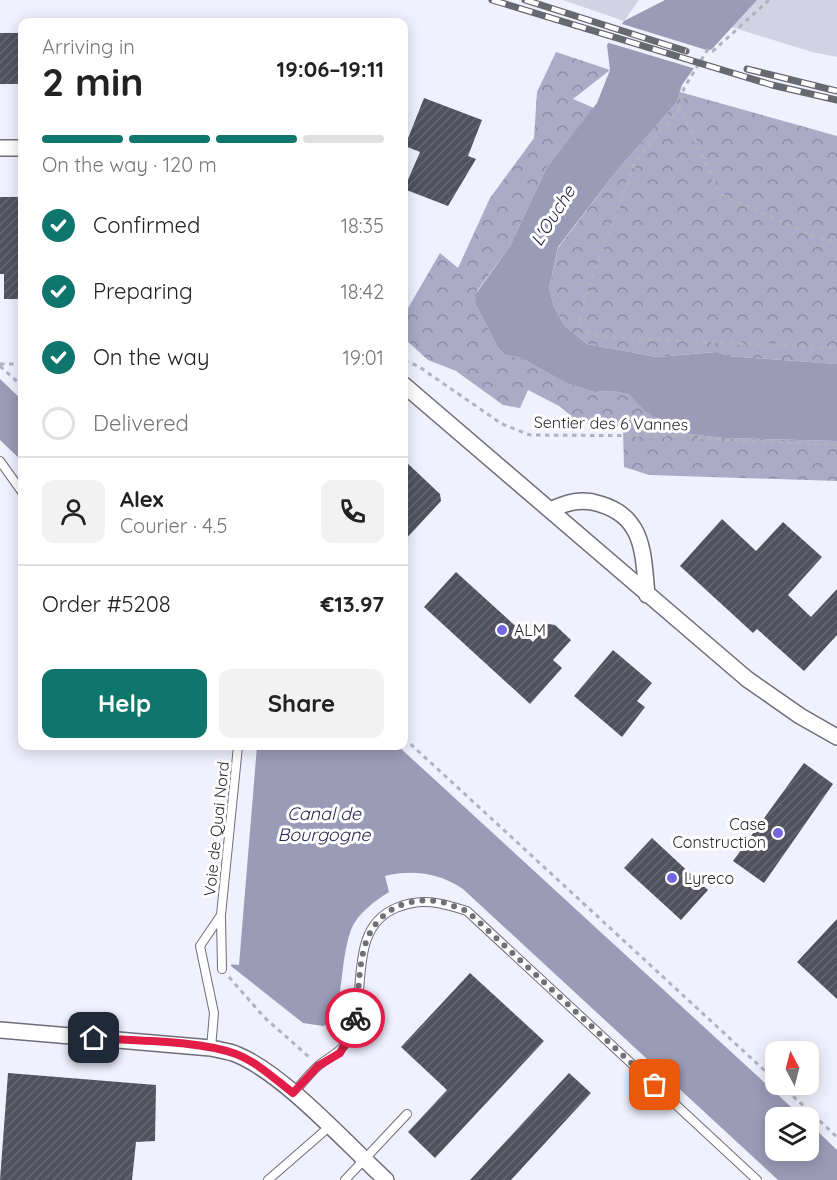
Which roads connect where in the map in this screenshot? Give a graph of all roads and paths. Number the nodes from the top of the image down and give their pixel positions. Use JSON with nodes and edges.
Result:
{"nodes":[{"id":1,"x":769,"y":0,"type":"edge"},
{"id":2,"x":680,"y":108,"type":"junction"},
{"id":3,"x":0,"y":148,"type":"edge"},
{"id":4,"x":18,"y":148,"type":"edge"},
{"id":5,"x":837,"y":242,"type":"edge"},
{"id":6,"x":837,"y":348,"type":"edge"},
{"id":7,"x":408,"y":362,"type":"edge"},
{"id":8,"x":18,"y":364,"type":"edge"},
{"id":9,"x":0,"y":365,"type":"edge"},
{"id":10,"x":18,"y":382,"type":"edge"},
{"id":11,"x":408,"y":388,"type":"edge"},
{"id":12,"x":837,"y":445,"type":"edge"},
{"id":13,"x":0,"y":461,"type":"edge"},
{"id":14,"x":18,"y":486,"type":"edge"},
{"id":15,"x":551,"y":510,"type":"junction"},
{"id":16,"x":647,"y":595,"type":"junction"},
{"id":17,"x":837,"y":737,"type":"edge"},
{"id":18,"x":408,"y":742,"type":"edge"},
{"id":19,"x":238,"y":750,"type":"edge"},
{"id":20,"x":221,"y":915,"type":"junction"},
{"id":21,"x":222,"y":969,"type":"joint"},
{"id":22,"x":0,"y":1030,"type":"edge"},
{"id":23,"x":211,"y":1048,"type":"junction"},
{"id":24,"x":318,"y":1066,"type":"junction"},
{"id":25,"x":765,"y":1071,"type":"edge"},
{"id":26,"x":293,"y":1093,"type":"junction"},
{"id":27,"x":792,"y":1095,"type":"edge"},
{"id":28,"x":407,"y":1114,"type":"dead end"},
{"id":29,"x":329,"y":1127,"type":"junction"},
{"id":30,"x":837,"y":1137,"type":"edge"},
{"id":31,"x":364,"y":1160,"type":"junction"},
{"id":32,"x":268,"y":1180,"type":"edge"},
{"id":33,"x":345,"y":1180,"type":"edge"},
{"id":34,"x":386,"y":1180,"type":"edge"},
{"id":35,"x":758,"y":1180,"type":"edge"}],
"edges":[{"from":1,"to":2,"type":"path"},
{"from":2,"to":5,"type":"path"},
{"from":2,"to":6,"type":"path"},
{"from":3,"to":4,"type":"street"},
{"from":7,"to":12,"type":"path","name":"Sentier des 6 Vannes"},
{"from":8,"to":9,"type":"path"},
{"from":9,"to":10,"type":"path"},
{"from":11,"to":15,"type":"street"},
{"from":13,"to":14,"type":"lane"},
{"from":15,"to":16,"type":"street"},
{"from":15,"to":16,"type":"street"},
{"from":16,"to":17,"type":"street"},
{"from":18,"to":25,"type":"path"},
{"from":19,"to":20,"type":"lane","name":"Voie de Quai Nord"},
{"from":20,"to":21,"type":"lane","name":"Voie de Quai Nord"},
{"from":20,"to":23,"type":"lane","name":"Voie de Quai Nord"},
{"from":21,"to":24,"type":"path"},
{"from":22,"to":23,"type":"street"},
{"from":23,"to":26,"type":"street"},
{"from":24,"to":26,"type":"lane"},
{"from":24,"to":35,"type":"lane"},
{"from":26,"to":29,"type":"street"},
{"from":27,"to":30,"type":"path"},
{"from":28,"to":31,"type":"lane"},
{"from":29,"to":31,"type":"street"},
{"from":29,"to":32,"type":"lane"},
{"from":31,"to":33,"type":"lane"},
{"from":31,"to":34,"type":"street"}]}
